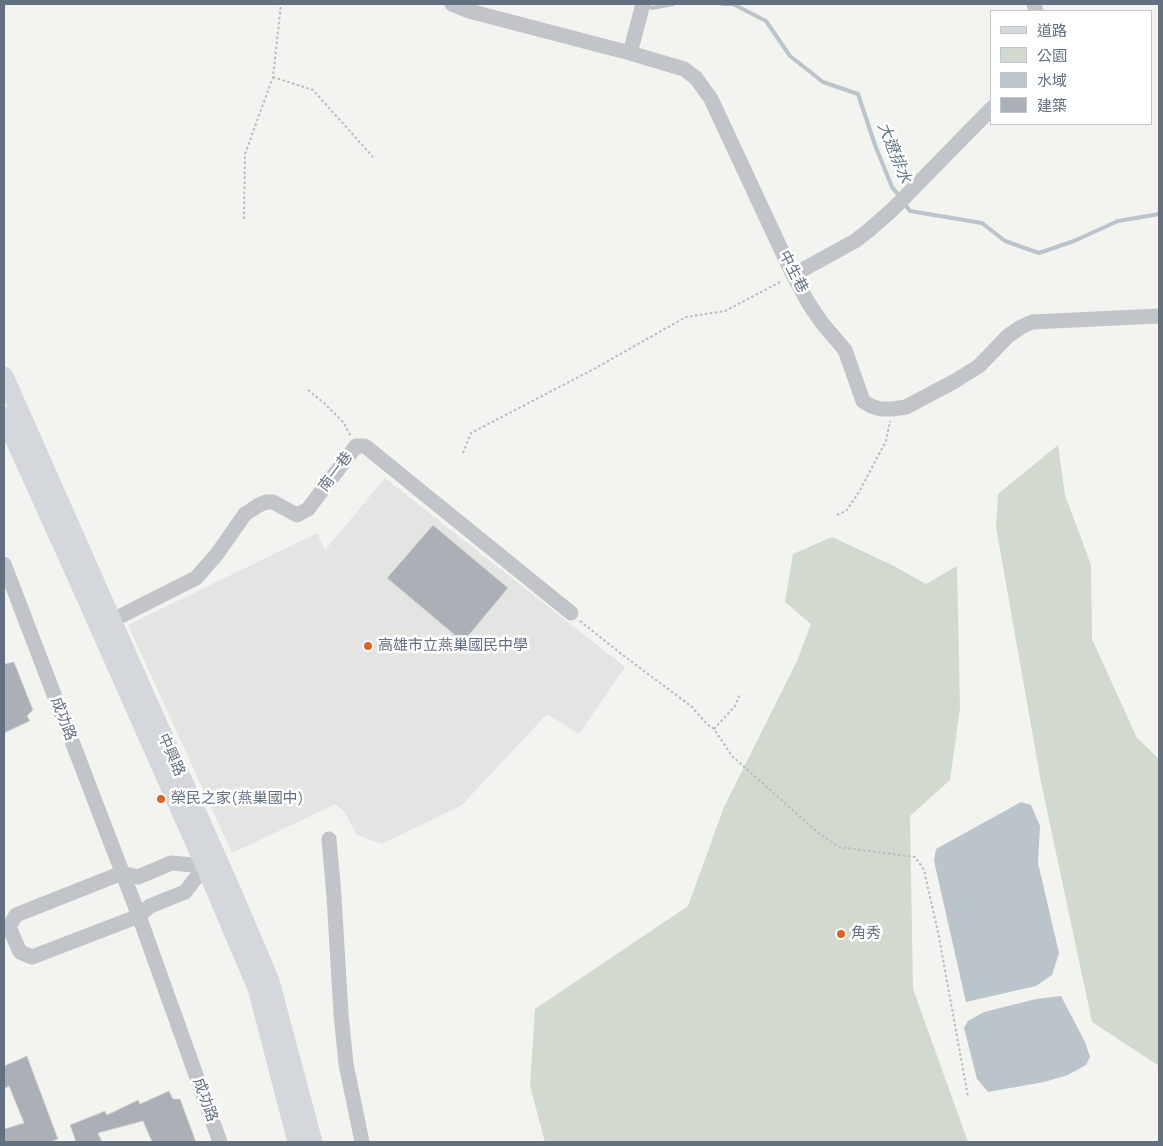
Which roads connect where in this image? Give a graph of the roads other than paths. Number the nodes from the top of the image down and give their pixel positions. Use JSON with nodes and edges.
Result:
{"nodes":[{"id":1,"x":452,"y":4,"type":"edge"},
{"id":2,"x":641,"y":8,"type":"edge"},
{"id":3,"x":630,"y":53,"type":"junction"},
{"id":4,"x":990,"y":110,"type":"edge"},
{"id":5,"x":793,"y":275,"type":"junction"},
{"id":6,"x":1159,"y":316,"type":"edge"},
{"id":7,"x":4,"y":376,"type":"edge"},
{"id":8,"x":5,"y":426,"type":"edge"},
{"id":9,"x":4,"y":564,"type":"edge"},
{"id":10,"x":571,"y":613,"type":"road end"},
{"id":11,"x":105,"y":624,"type":"junction"},
{"id":12,"x":329,"y":839,"type":"dead end"},
{"id":13,"x":212,"y":864,"type":"junction"},
{"id":14,"x":122,"y":873,"type":"junction"},
{"id":15,"x":139,"y":916,"type":"junction"},
{"id":16,"x":220,"y":1142,"type":"edge"},
{"id":17,"x":298,"y":1142,"type":"edge"},
{"id":18,"x":313,"y":1142,"type":"edge"},
{"id":19,"x":362,"y":1142,"type":"edge"}],
"edges":[{"from":1,"to":3,"type":"lane","name":"中生巷"},
{"from":2,"to":3,"type":"lane"},
{"from":3,"to":5,"type":"lane","name":"中生巷"},
{"from":4,"to":5,"type":"lane"},
{"from":5,"to":6,"type":"lane","name":"中生巷"},
{"from":7,"to":11,"type":"main road","name":"中興路"},
{"from":8,"to":11,"type":"main road","name":"中興路"},
{"from":9,"to":14,"type":"lane","name":"成功路"},
{"from":10,"to":11,"type":"lane","name":"南一巷"},
{"from":11,"to":13,"type":"main road","name":"中興路"},
{"from":12,"to":19,"type":"lane"},
{"from":13,"to":14,"type":"lane"},
{"from":13,"to":15,"type":"lane"},
{"from":13,"to":17,"type":"main road","name":"中興路"},
{"from":13,"to":18,"type":"main road","name":"中興路"},
{"from":14,"to":15,"type":"lane","name":"成功路"},
{"from":14,"to":15,"type":"lane"},
{"from":15,"to":16,"type":"lane","name":"成功路"}]}
